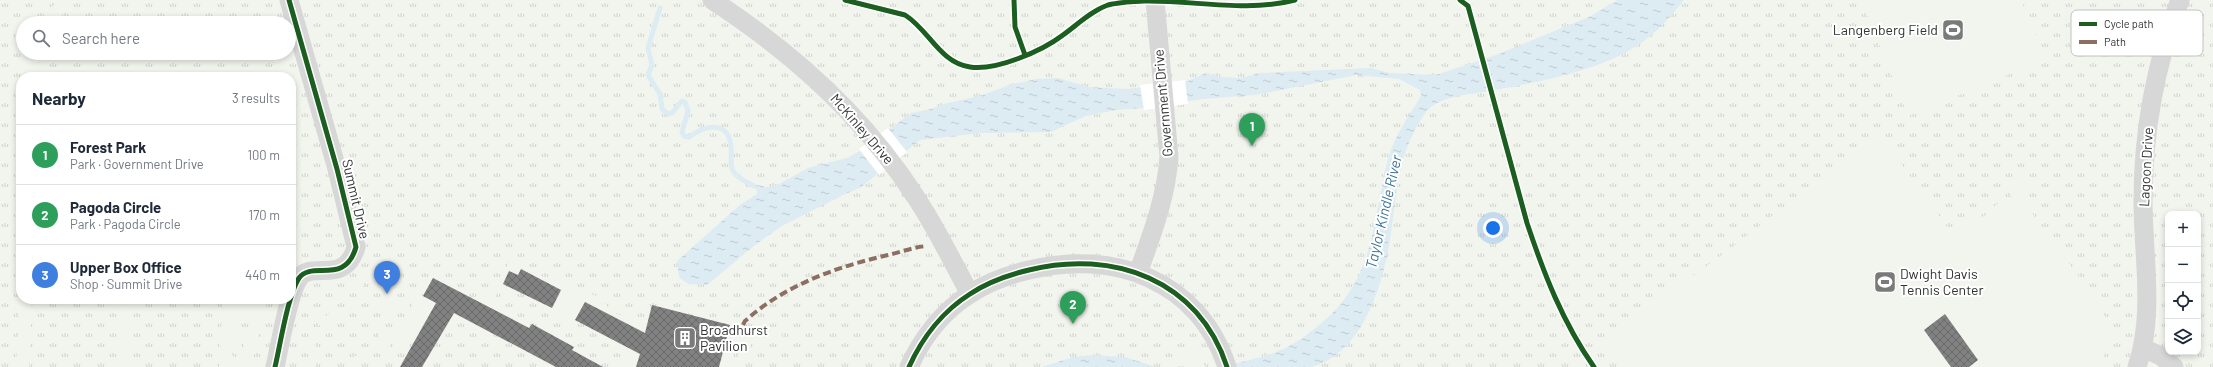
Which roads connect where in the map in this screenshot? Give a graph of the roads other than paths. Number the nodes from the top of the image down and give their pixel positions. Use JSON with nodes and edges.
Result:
{"nodes":[{"id":1,"x":289,"y":0,"type":"edge"},
{"id":2,"x":712,"y":0,"type":"edge"},
{"id":3,"x":1155,"y":0,"type":"edge"},
{"id":4,"x":2180,"y":0,"type":"edge"},
{"id":5,"x":2177,"y":10,"type":"edge"},
{"id":6,"x":294,"y":16,"type":"edge"},
{"id":7,"x":296,"y":24,"type":"edge"},
{"id":8,"x":2162,"y":56,"type":"edge"},
{"id":9,"x":1138,"y":273,"type":"junction"},
{"id":10,"x":296,"y":286,"type":"edge"},
{"id":11,"x":970,"y":294,"type":"junction"},
{"id":12,"x":290,"y":304,"type":"edge"},
{"id":13,"x":2143,"y":343,"type":"junction"},
{"id":14,"x":1227,"y":366,"type":"edge"},
{"id":15,"x":274,"y":367,"type":"edge"},
{"id":16,"x":909,"y":367,"type":"edge"},
{"id":17,"x":2137,"y":367,"type":"edge"},
{"id":18,"x":2174,"y":367,"type":"edge"}],
"edges":[{"from":1,"to":6,"type":"street","name":"Summit Drive"},
{"from":2,"to":11,"type":"street","name":"McKinley Drive"},
{"from":3,"to":9,"type":"street","name":"Government Drive"},
{"from":4,"to":5,"type":"street","name":"Lagoon Drive"},
{"from":7,"to":10,"type":"street","name":"Summit Drive"},
{"from":8,"to":13,"type":"street","name":"Lagoon Drive"},
{"from":9,"to":11,"type":"street"},
{"from":9,"to":14,"type":"street"},
{"from":11,"to":16,"type":"street"},
{"from":12,"to":15,"type":"street","name":"Summit Drive"},
{"from":13,"to":17,"type":"street","name":"Lagoon Drive"},
{"from":13,"to":18,"type":"street"}]}
